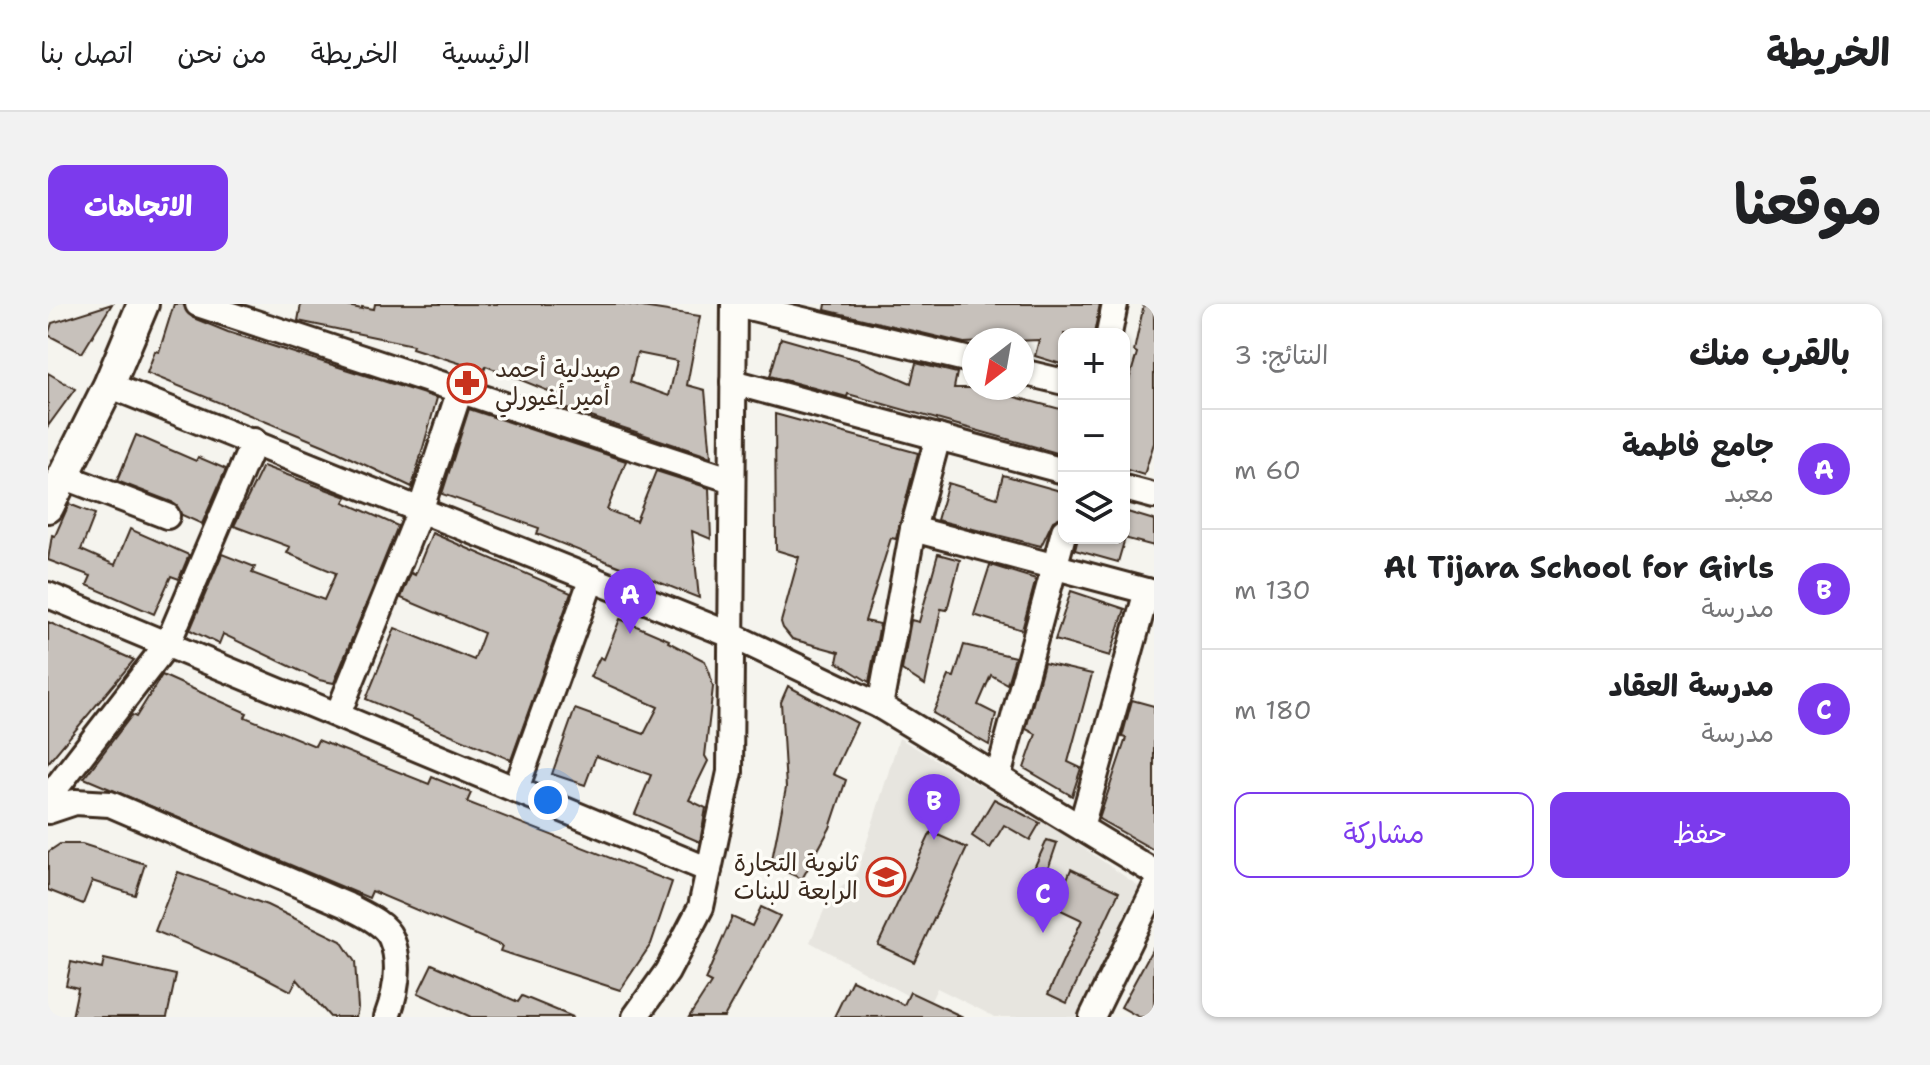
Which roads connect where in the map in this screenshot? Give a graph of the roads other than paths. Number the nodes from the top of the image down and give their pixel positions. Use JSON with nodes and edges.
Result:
{"nodes":[{"id":1,"x":143,"y":304,"type":"edge"},
{"id":2,"x":198,"y":304,"type":"edge"},
{"id":3,"x":735,"y":304,"type":"edge"},
{"id":4,"x":1115,"y":304,"type":"edge"},
{"id":5,"x":1110,"y":328,"type":"edge"},
{"id":6,"x":962,"y":358,"type":"edge"},
{"id":7,"x":1034,"y":375,"type":"edge"},
{"id":8,"x":1058,"y":381,"type":"edge"},
{"id":9,"x":733,"y":382,"type":"junction"},
{"id":10,"x":109,"y":385,"type":"junction"},
{"id":11,"x":460,"y":390,"type":"junction"},
{"id":12,"x":938,"y":437,"type":"junction"},
{"id":13,"x":254,"y":441,"type":"junction"},
{"id":14,"x":1058,"y":469,"type":"edge"},
{"id":15,"x":63,"y":476,"type":"junction"},
{"id":16,"x":732,"y":480,"type":"junction"},
{"id":17,"x":1130,"y":490,"type":"edge"},
{"id":18,"x":1154,"y":496,"type":"edge"},
{"id":19,"x":48,"y":507,"type":"edge"},
{"id":20,"x":421,"y":508,"type":"junction"},
{"id":21,"x":167,"y":516,"type":"dead end"},
{"id":22,"x":913,"y":529,"type":"junction"},
{"id":23,"x":1061,"y":544,"type":"edge"},
{"id":24,"x":1056,"y":564,"type":"junction"},
{"id":25,"x":592,"y":578,"type":"junction"},
{"id":26,"x":1151,"y":592,"type":"edge"},
{"id":27,"x":48,"y":595,"type":"edge"},
{"id":28,"x":731,"y":635,"type":"junction"},
{"id":29,"x":168,"y":643,"type":"junction"},
{"id":30,"x":880,"y":706,"type":"junction"},
{"id":31,"x":338,"y":714,"type":"junction"},
{"id":32,"x":998,"y":777,"type":"junction"},
{"id":33,"x":516,"y":789,"type":"junction"},
{"id":34,"x":48,"y":798,"type":"edge"},
{"id":35,"x":48,"y":811,"type":"edge"},
{"id":36,"x":1081,"y":827,"type":"junction"},
{"id":37,"x":709,"y":870,"type":"junction"},
{"id":38,"x":1154,"y":872,"type":"edge"},
{"id":39,"x":1154,"y":890,"type":"edge"},
{"id":40,"x":387,"y":1017,"type":"edge"},
{"id":41,"x":635,"y":1017,"type":"edge"},
{"id":42,"x":1092,"y":1017,"type":"edge"}],
"edges":[{"from":1,"to":10,"type":"main road"},
{"from":2,"to":11,"type":"street"},
{"from":3,"to":6,"type":"street"},
{"from":3,"to":9,"type":"street"},
{"from":4,"to":5,"type":"street"},
{"from":7,"to":8,"type":"street"},
{"from":9,"to":12,"type":"street"},
{"from":9,"to":16,"type":"street"},
{"from":10,"to":13,"type":"street"},
{"from":10,"to":15,"type":"main road"},
{"from":11,"to":16,"type":"street"},
{"from":11,"to":20,"type":"street"},
{"from":12,"to":14,"type":"street"},
{"from":12,"to":22,"type":"street"},
{"from":13,"to":20,"type":"street"},
{"from":13,"to":29,"type":"street"},
{"from":15,"to":19,"type":"main road"},
{"from":15,"to":21,"type":"street"},
{"from":16,"to":28,"type":"street"},
{"from":17,"to":18,"type":"street"},
{"from":20,"to":25,"type":"street"},
{"from":20,"to":31,"type":"street"},
{"from":22,"to":24,"type":"street"},
{"from":22,"to":30,"type":"street"},
{"from":23,"to":24,"type":"street"},
{"from":24,"to":26,"type":"street"},
{"from":24,"to":32,"type":"street"},
{"from":25,"to":28,"type":"street"},
{"from":25,"to":33,"type":"street"},
{"from":26,"to":36,"type":"street"},
{"from":27,"to":29,"type":"street"},
{"from":28,"to":30,"type":"street"},
{"from":28,"to":37,"type":"street"},
{"from":29,"to":31,"type":"street"},
{"from":29,"to":34,"type":"street"},
{"from":30,"to":32,"type":"street"},
{"from":31,"to":33,"type":"street"},
{"from":32,"to":36,"type":"street"},
{"from":33,"to":37,"type":"street"},
{"from":35,"to":40,"type":"street"},
{"from":36,"to":38,"type":"street"},
{"from":37,"to":41,"type":"street"},
{"from":39,"to":42,"type":"street"}]}
